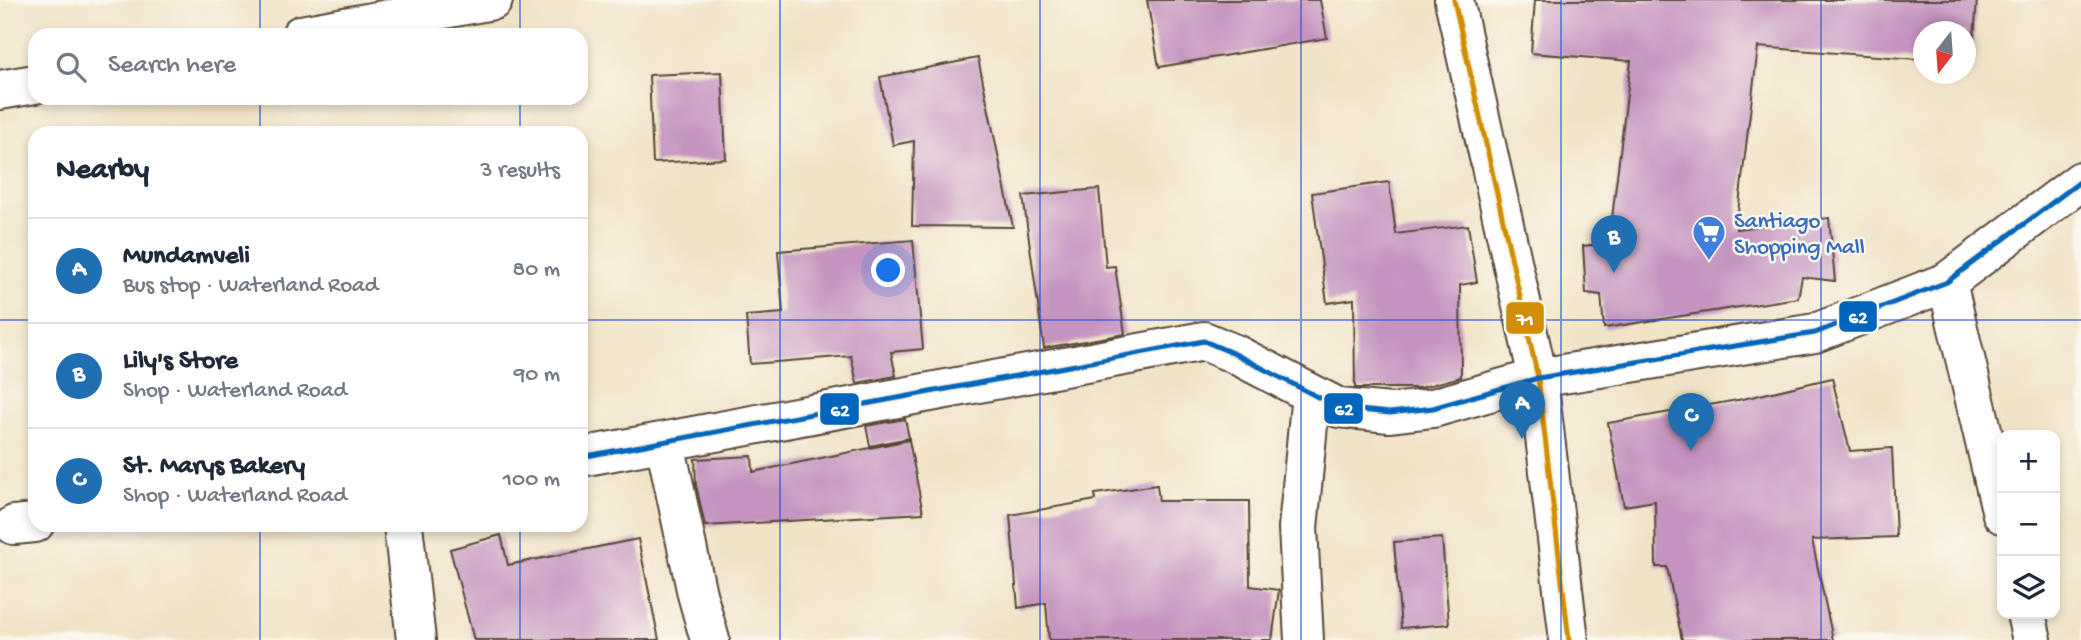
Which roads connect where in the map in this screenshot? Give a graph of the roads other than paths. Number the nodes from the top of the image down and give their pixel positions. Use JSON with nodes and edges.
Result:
{"nodes":[{"id":1,"x":493,"y":0,"type":"edge"},
{"id":2,"x":1454,"y":0,"type":"edge"},
{"id":3,"x":339,"y":28,"type":"edge"},
{"id":4,"x":28,"y":84,"type":"edge"},
{"id":5,"x":0,"y":90,"type":"edge"},
{"id":6,"x":2081,"y":181,"type":"edge"},
{"id":7,"x":1947,"y":282,"type":"junction"},
{"id":8,"x":1538,"y":379,"type":"junction"},
{"id":9,"x":1311,"y":394,"type":"junction"},
{"id":10,"x":665,"y":443,"type":"junction"},
{"id":11,"x":588,"y":456,"type":"edge"},
{"id":12,"x":1997,"y":493,"type":"edge"},
{"id":13,"x":404,"y":532,"type":"edge"},
{"id":14,"x":2027,"y":619,"type":"edge"},
{"id":15,"x":416,"y":640,"type":"edge"},
{"id":16,"x":710,"y":640,"type":"edge"},
{"id":17,"x":1304,"y":640,"type":"edge"},
{"id":18,"x":1569,"y":640,"type":"edge"},
{"id":19,"x":2032,"y":640,"type":"edge"}],
"edges":[{"from":1,"to":3,"type":"street"},
{"from":2,"to":8,"type":"street"},
{"from":4,"to":5,"type":"street"},
{"from":6,"to":7,"type":"street"},
{"from":7,"to":8,"type":"street"},
{"from":7,"to":12,"type":"street"},
{"from":8,"to":9,"type":"street"},
{"from":8,"to":18,"type":"street"},
{"from":9,"to":10,"type":"street"},
{"from":9,"to":17,"type":"street"},
{"from":10,"to":11,"type":"street"},
{"from":10,"to":16,"type":"street"},
{"from":13,"to":15,"type":"street"},
{"from":14,"to":19,"type":"street"}]}
